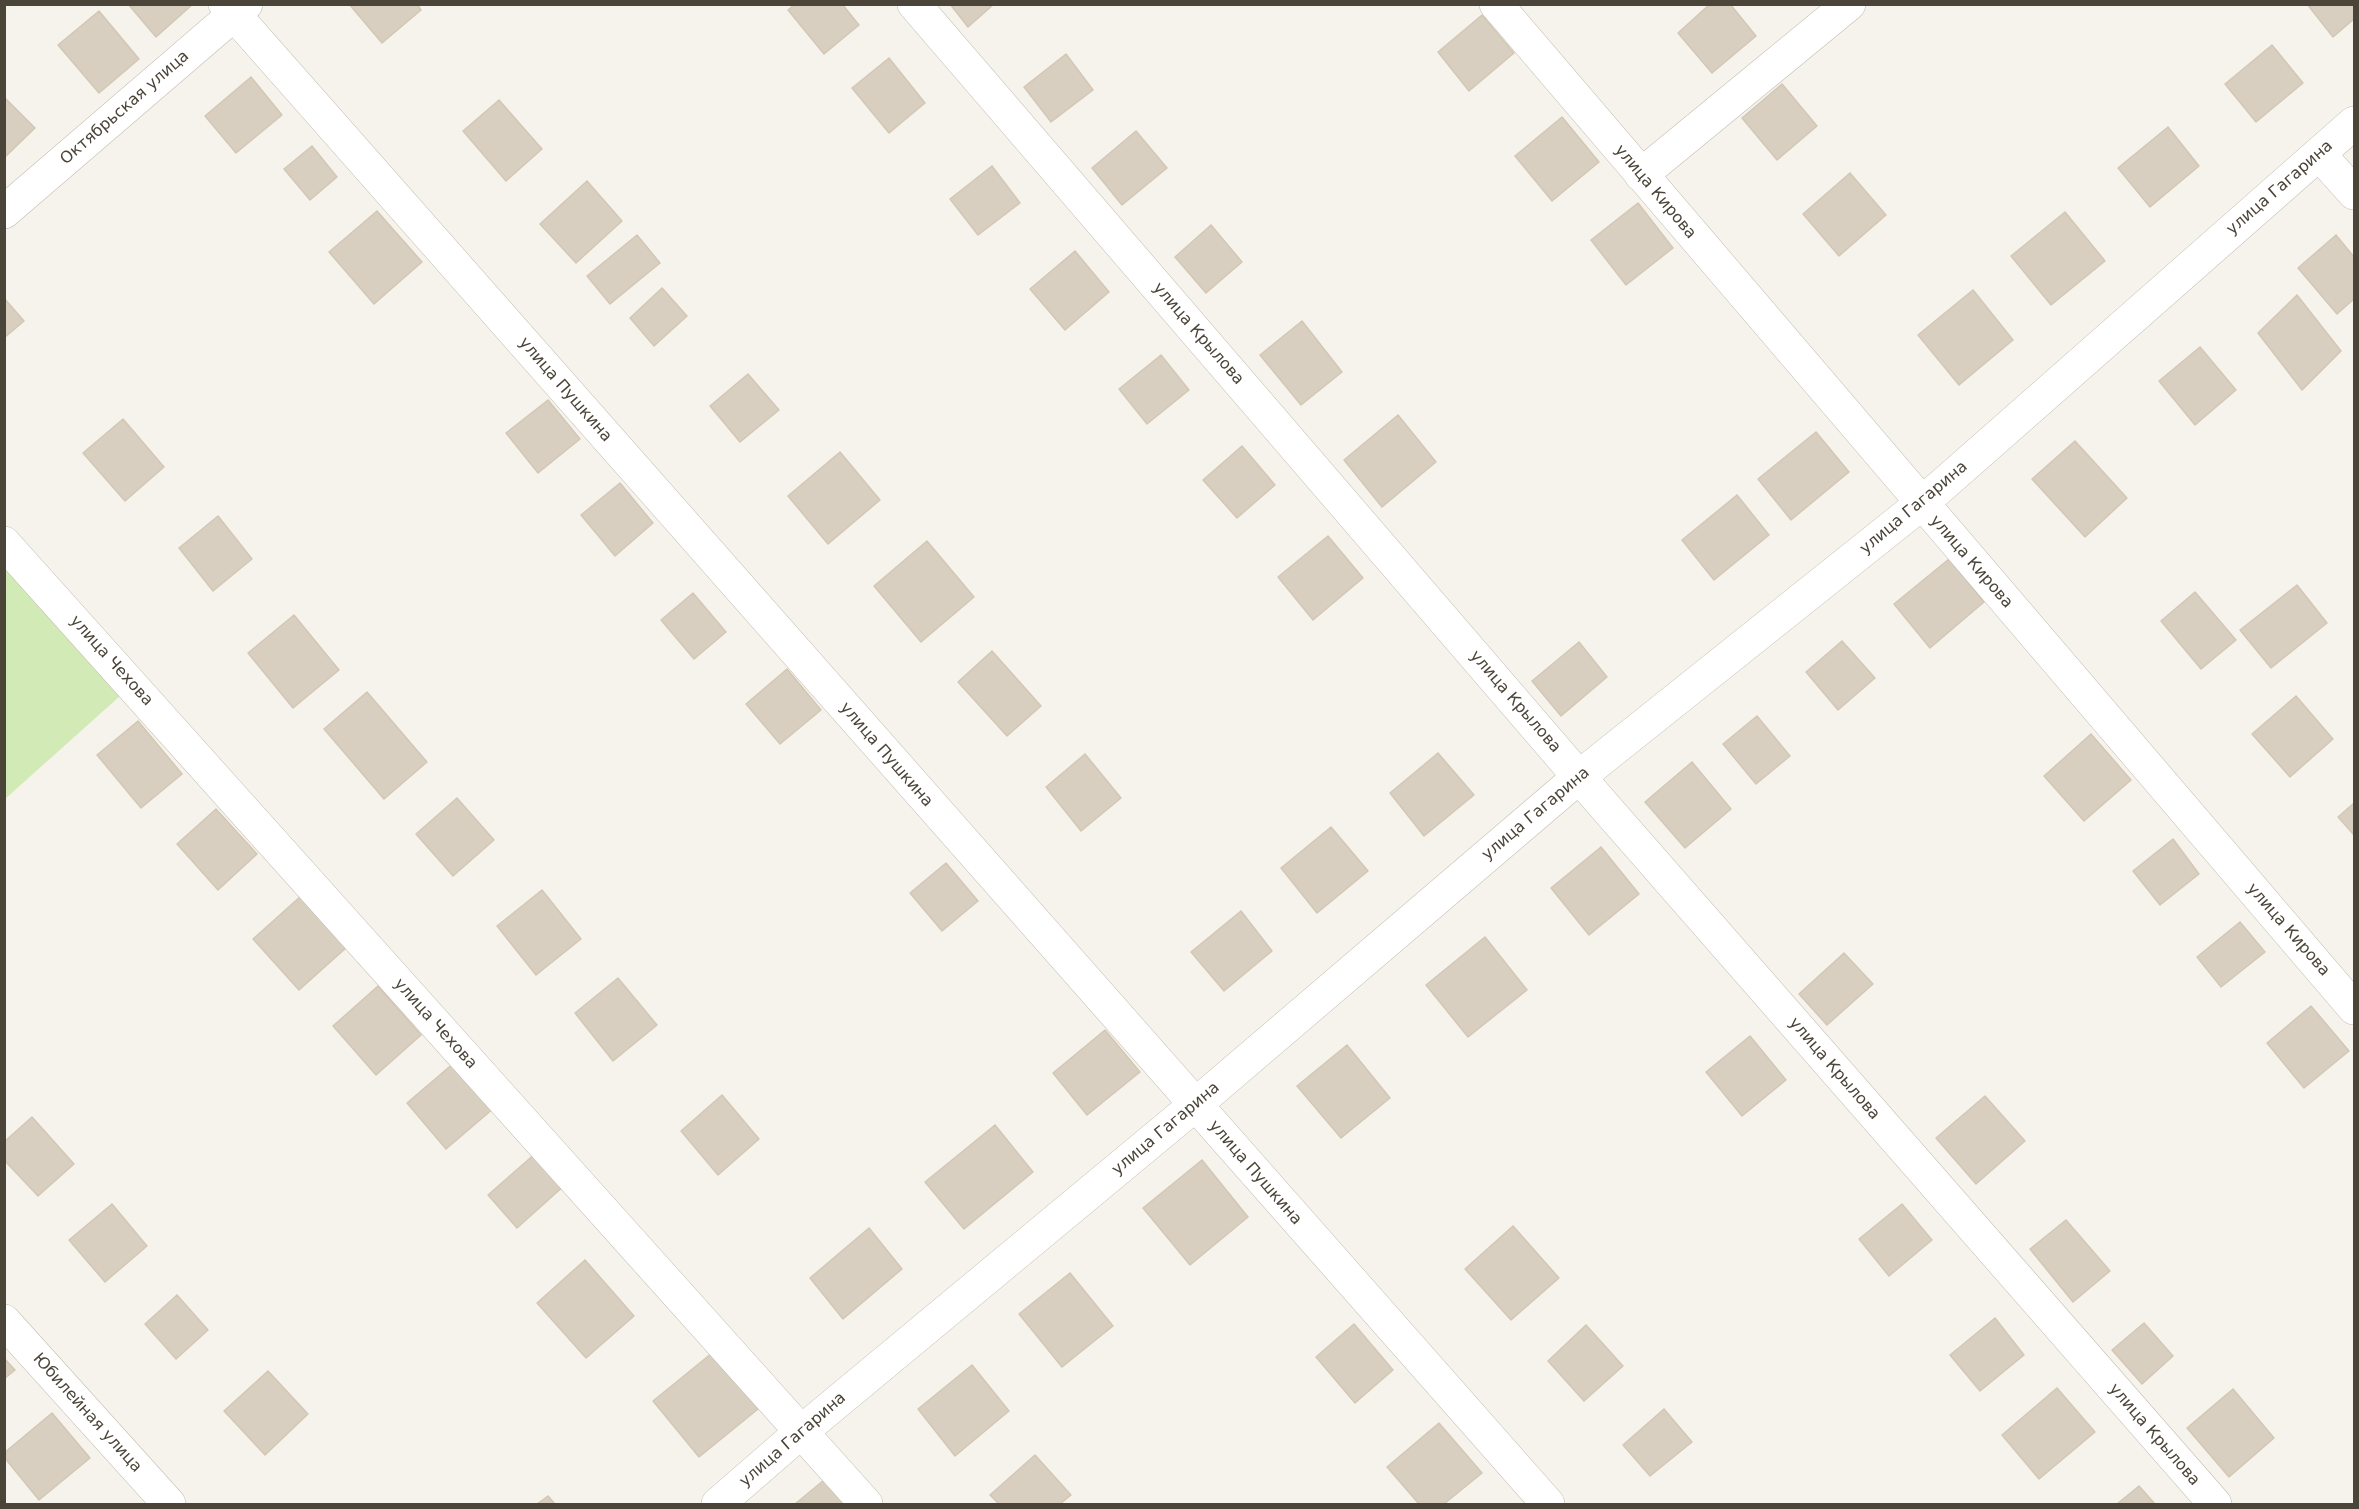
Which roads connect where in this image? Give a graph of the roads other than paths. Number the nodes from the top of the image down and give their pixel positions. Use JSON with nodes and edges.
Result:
{"nodes":[{"id":1,"x":914,"y":4,"type":"edge"},
{"id":2,"x":1496,"y":4,"type":"edge"},
{"id":3,"x":1849,"y":4,"type":"edge"},
{"id":4,"x":235,"y":8,"type":"edge"},
{"id":5,"x":2355,"y":123,"type":"edge"},
{"id":6,"x":2319,"y":154,"type":"junction"},
{"id":7,"x":1641,"y":175,"type":"junction"},
{"id":8,"x":2355,"y":193,"type":"edge"},
{"id":9,"x":4,"y":212,"type":"edge"},
{"id":10,"x":1921,"y":504,"type":"junction"},
{"id":11,"x":4,"y":543,"type":"edge"},
{"id":12,"x":1579,"y":777,"type":"junction"},
{"id":13,"x":2355,"y":1008,"type":"edge"},
{"id":14,"x":1195,"y":1105,"type":"junction"},
{"id":15,"x":4,"y":1320,"type":"edge"},
{"id":16,"x":801,"y":1432,"type":"junction"},
{"id":17,"x":169,"y":1504,"type":"edge"},
{"id":18,"x":718,"y":1504,"type":"edge"},
{"id":19,"x":866,"y":1504,"type":"edge"},
{"id":20,"x":1548,"y":1504,"type":"edge"},
{"id":21,"x":2215,"y":1504,"type":"edge"}],
"edges":[{"from":1,"to":12,"type":"street","name":"улица Крылова"},
{"from":2,"to":7,"type":"street","name":"улица Кирова"},
{"from":3,"to":7,"type":"street"},
{"from":4,"to":9,"type":"street","name":"Октябрьская улица"},
{"from":4,"to":14,"type":"street","name":"улица Пушкина"},
{"from":5,"to":6,"type":"street","name":"улица Гагарина"},
{"from":6,"to":8,"type":"street"},
{"from":6,"to":10,"type":"street","name":"улица Гагарина"},
{"from":7,"to":10,"type":"street","name":"улица Кирова"},
{"from":10,"to":12,"type":"street","name":"улица Гагарина"},
{"from":10,"to":13,"type":"street","name":"улица Кирова"},
{"from":11,"to":16,"type":"street","name":"улица Чехова"},
{"from":12,"to":14,"type":"street","name":"улица Гагарина"},
{"from":12,"to":21,"type":"street","name":"улица Крылова"},
{"from":14,"to":16,"type":"street","name":"улица Гагарина"},
{"from":14,"to":20,"type":"street","name":"улица Пушкина"},
{"from":15,"to":17,"type":"street","name":"Юбилейная улица"},
{"from":16,"to":18,"type":"street","name":"улица Гагарина"},
{"from":16,"to":19,"type":"street","name":"улица Чехова"}]}
